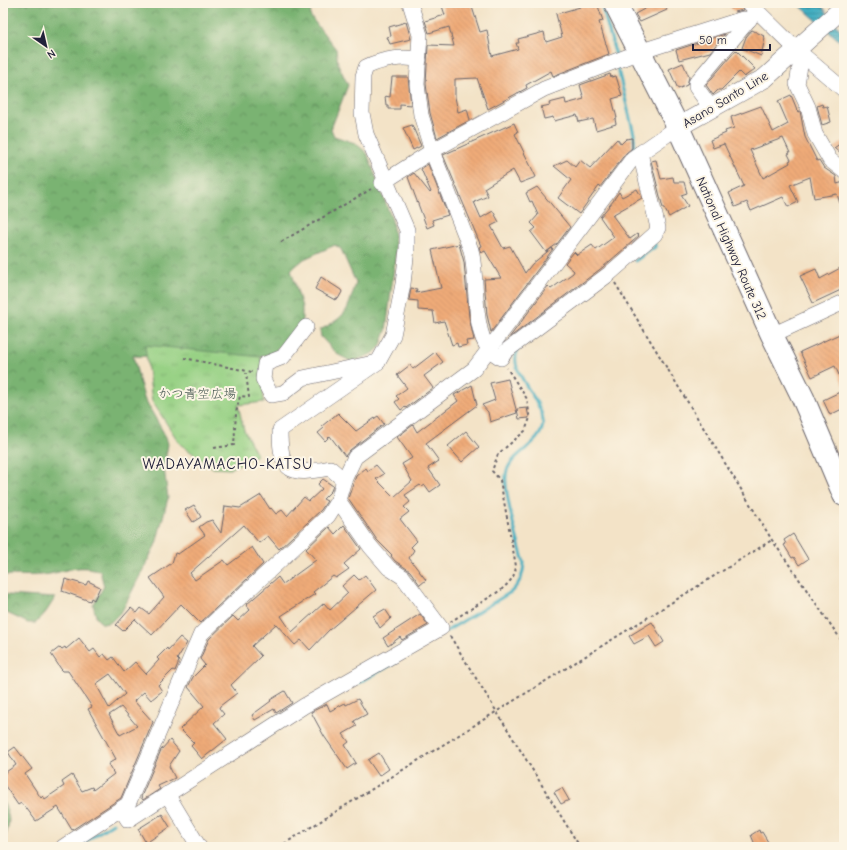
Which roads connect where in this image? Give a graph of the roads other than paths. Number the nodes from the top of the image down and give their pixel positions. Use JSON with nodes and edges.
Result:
{"nodes":[{"id":1,"x":410,"y":3,"type":"edge"},
{"id":2,"x":615,"y":3,"type":"edge"},
{"id":3,"x":844,"y":7,"type":"edge"},
{"id":4,"x":752,"y":11,"type":"edge"},
{"id":5,"x":800,"y":46,"type":"junction"},
{"id":6,"x":639,"y":52,"type":"junction"},
{"id":7,"x":419,"y":60,"type":"junction"},
{"id":8,"x":844,"y":90,"type":"edge"},
{"id":9,"x":712,"y":109,"type":"junction"},
{"id":10,"x":678,"y":127,"type":"junction"},
{"id":11,"x":432,"y":151,"type":"junction"},
{"id":12,"x":640,"y":153,"type":"junction"},
{"id":13,"x":844,"y":171,"type":"edge"},
{"id":14,"x":384,"y":181,"type":"junction"},
{"id":15,"x":844,"y":302,"type":"edge"},
{"id":16,"x":306,"y":327,"type":"dead end"},
{"id":17,"x":772,"y":335,"type":"junction"},
{"id":18,"x":489,"y":349,"type":"junction"},
{"id":19,"x":378,"y":362,"type":"junction"},
{"id":20,"x":344,"y":480,"type":"junction"},
{"id":21,"x":844,"y":495,"type":"edge"},
{"id":22,"x":338,"y":500,"type":"junction"},
{"id":23,"x":167,"y":794,"type":"junction"},
{"id":24,"x":121,"y":809,"type":"junction"},
{"id":25,"x":63,"y":847,"type":"edge"},
{"id":26,"x":199,"y":847,"type":"edge"}],
"edges":[{"from":1,"to":7,"type":"street"},
{"from":2,"to":6,"type":"highway","name":"National Highway Route 312"},
{"from":3,"to":5,"type":"main road","name":"Asano Santo Line"},
{"from":4,"to":5,"type":"street"},
{"from":4,"to":6,"type":"street"},
{"from":4,"to":9,"type":"street"},
{"from":5,"to":8,"type":"street"},
{"from":5,"to":9,"type":"main road","name":"Asano Santo Line"},
{"from":5,"to":13,"type":"street"},
{"from":6,"to":10,"type":"highway","name":"National Highway Route 312"},
{"from":6,"to":11,"type":"street"},
{"from":7,"to":11,"type":"street"},
{"from":7,"to":14,"type":"street"},
{"from":9,"to":10,"type":"main road","name":"Asano Santo Line"},
{"from":10,"to":12,"type":"street"},
{"from":10,"to":17,"type":"highway","name":"National Highway Route 312"},
{"from":11,"to":14,"type":"street"},
{"from":11,"to":18,"type":"street"},
{"from":12,"to":18,"type":"street"},
{"from":12,"to":18,"type":"street"},
{"from":14,"to":19,"type":"street"},
{"from":15,"to":17,"type":"street"},
{"from":16,"to":19,"type":"street"},
{"from":17,"to":21,"type":"highway","name":"National Highway Route 312"},
{"from":18,"to":20,"type":"street"},
{"from":19,"to":20,"type":"street"},
{"from":20,"to":22,"type":"street"},
{"from":22,"to":23,"type":"street"},
{"from":22,"to":24,"type":"street"},
{"from":23,"to":24,"type":"street"},
{"from":23,"to":26,"type":"street"},
{"from":24,"to":25,"type":"street"}]}
